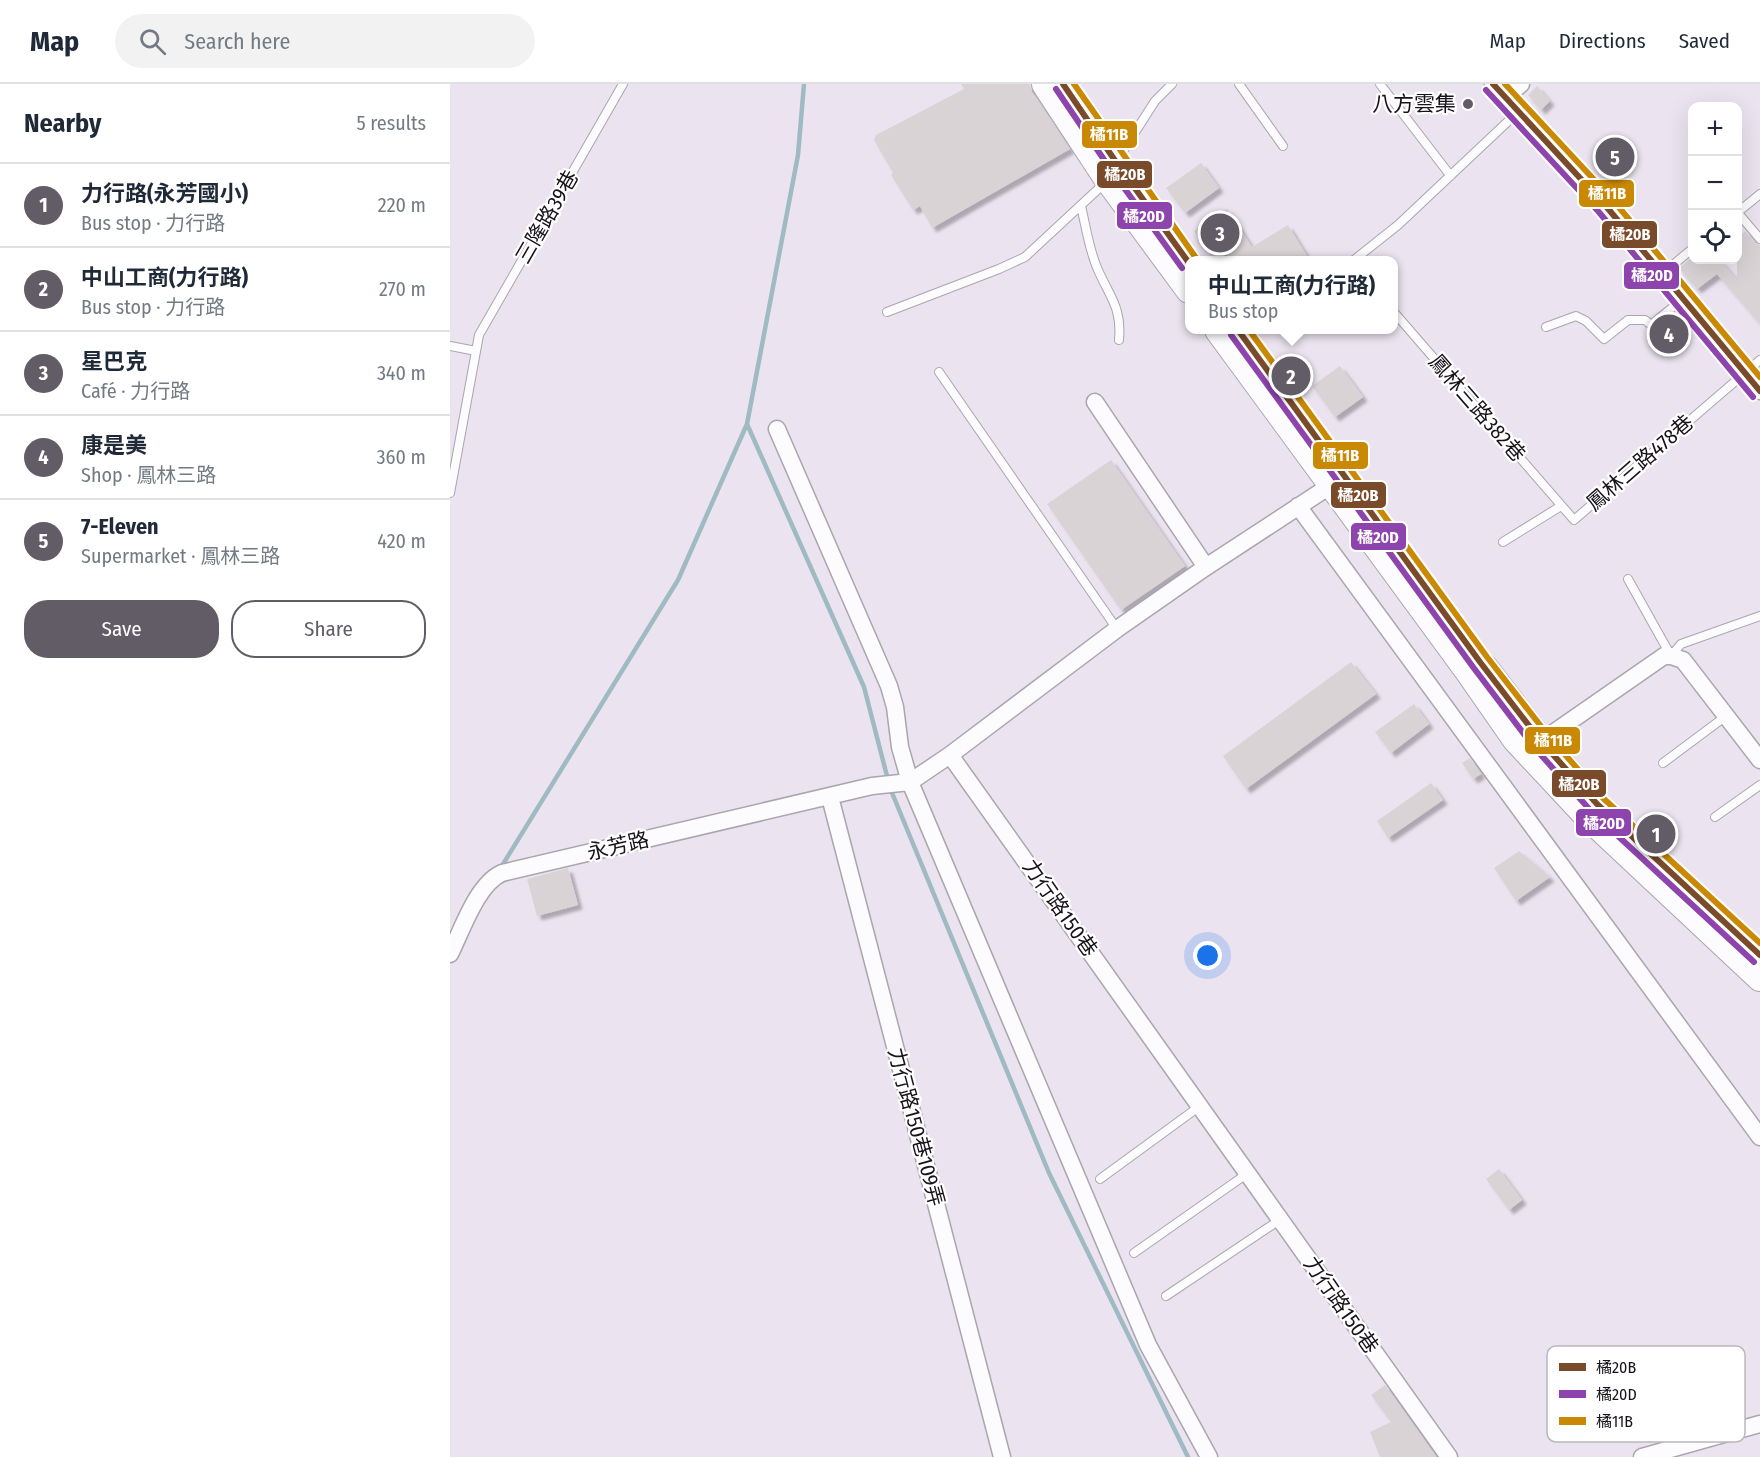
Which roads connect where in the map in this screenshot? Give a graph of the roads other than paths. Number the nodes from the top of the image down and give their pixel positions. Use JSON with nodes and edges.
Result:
{"nodes":[{"id":1,"x":623,"y":84,"type":"edge"},
{"id":2,"x":1045,"y":84,"type":"edge"},
{"id":3,"x":1064,"y":84,"type":"edge"},
{"id":4,"x":1172,"y":84,"type":"edge"},
{"id":5,"x":1239,"y":84,"type":"edge"},
{"id":6,"x":1380,"y":84,"type":"edge"},
{"id":7,"x":1493,"y":84,"type":"edge"},
{"id":8,"x":1521,"y":84,"type":"edge"},
{"id":9,"x":1506,"y":97,"type":"junction"},
{"id":10,"x":1519,"y":110,"type":"junction"},
{"id":11,"x":1283,"y":146,"type":"dead end"},
{"id":12,"x":1112,"y":171,"type":"junction"},
{"id":13,"x":1450,"y":176,"type":"junction"},
{"id":14,"x":1760,"y":194,"type":"edge"},
{"id":15,"x":1082,"y":206,"type":"junction"},
{"id":16,"x":1740,"y":210,"type":"edge"},
{"id":17,"x":1742,"y":218,"type":"edge"},
{"id":18,"x":1760,"y":239,"type":"edge"},
{"id":19,"x":1688,"y":252,"type":"edge"},
{"id":20,"x":1360,"y":256,"type":"edge"},
{"id":21,"x":1185,"y":258,"type":"edge"},
{"id":22,"x":1662,"y":274,"type":"junction"},
{"id":23,"x":1185,"y":284,"type":"edge"},
{"id":24,"x":1683,"y":299,"type":"junction"},
{"id":25,"x":887,"y":312,"type":"dead end"},
{"id":26,"x":1398,"y":316,"type":"edge"},
{"id":27,"x":1546,"y":327,"type":"dead end"},
{"id":28,"x":1237,"y":334,"type":"edge"},
{"id":29,"x":1119,"y":340,"type":"dead end"},
{"id":30,"x":450,"y":346,"type":"edge"},
{"id":31,"x":476,"y":351,"type":"junction"},
{"id":32,"x":1760,"y":360,"type":"edge"},
{"id":33,"x":939,"y":372,"type":"dead end"},
{"id":34,"x":1745,"y":373,"type":"junction"},
{"id":35,"x":1760,"y":391,"type":"edge"},
{"id":36,"x":1095,"y":402,"type":"dead end"},
{"id":37,"x":777,"y":429,"type":"dead end"},
{"id":38,"x":1338,"y":481,"type":"junction"},
{"id":39,"x":450,"y":493,"type":"edge"},
{"id":40,"x":1298,"y":506,"type":"junction"},
{"id":41,"x":1561,"y":506,"type":"junction"},
{"id":42,"x":1503,"y":542,"type":"dead end"},
{"id":43,"x":1206,"y":567,"type":"junction"},
{"id":44,"x":1628,"y":579,"type":"dead end"},
{"id":45,"x":1760,"y":616,"type":"edge"},
{"id":46,"x":1117,"y":630,"type":"junction"},
{"id":47,"x":1671,"y":656,"type":"junction"},
{"id":48,"x":1726,"y":716,"type":"junction"},
{"id":49,"x":1533,"y":746,"type":"junction"},
{"id":50,"x":950,"y":755,"type":"junction"},
{"id":51,"x":1760,"y":760,"type":"edge"},
{"id":52,"x":1663,"y":764,"type":"dead end"},
{"id":53,"x":910,"y":782,"type":"junction"},
{"id":54,"x":1760,"y":785,"type":"edge"},
{"id":55,"x":830,"y":797,"type":"junction"},
{"id":56,"x":1715,"y":817,"type":"dead end"},
{"id":57,"x":450,"y":954,"type":"edge"},
{"id":58,"x":1760,"y":955,"type":"edge"},
{"id":59,"x":1760,"y":978,"type":"edge"},
{"id":60,"x":1200,"y":1106,"type":"junction"},
{"id":61,"x":1760,"y":1137,"type":"edge"},
{"id":62,"x":1248,"y":1173,"type":"junction"},
{"id":63,"x":1100,"y":1179,"type":"dead end"},
{"id":64,"x":1281,"y":1219,"type":"junction"},
{"id":65,"x":1134,"y":1253,"type":"dead end"},
{"id":66,"x":1166,"y":1296,"type":"dead end"},
{"id":67,"x":1760,"y":1424,"type":"edge"},
{"id":68,"x":1745,"y":1428,"type":"edge"},
{"id":69,"x":1696,"y":1442,"type":"edge"},
{"id":70,"x":1002,"y":1457,"type":"edge"},
{"id":71,"x":1209,"y":1457,"type":"edge"},
{"id":72,"x":1449,"y":1457,"type":"edge"},
{"id":73,"x":1642,"y":1457,"type":"edge"}],
"edges":[{"from":1,"to":31,"type":"lane","name":"三隆路39巷"},
{"from":2,"to":12,"type":"main road"},
{"from":3,"to":12,"type":"main road"},
{"from":4,"to":12,"type":"lane"},
{"from":5,"to":11,"type":"lane"},
{"from":6,"to":13,"type":"lane"},
{"from":7,"to":9,"type":"street"},
{"from":8,"to":9,"type":"street"},
{"from":9,"to":10,"type":"street"},
{"from":10,"to":13,"type":"lane"},
{"from":10,"to":22,"type":"street"},
{"from":12,"to":15,"type":"lane"},
{"from":12,"to":21,"type":"main road"},
{"from":12,"to":23,"type":"main road"},
{"from":13,"to":20,"type":"lane"},
{"from":14,"to":16,"type":"lane"},
{"from":15,"to":25,"type":"lane"},
{"from":15,"to":29,"type":"lane"},
{"from":17,"to":18,"type":"lane"},
{"from":19,"to":22,"type":"lane"},
{"from":22,"to":24,"type":"street"},
{"from":24,"to":27,"type":"lane"},
{"from":24,"to":34,"type":"street"},
{"from":26,"to":41,"type":"lane","name":"鳳林三路382巷"},
{"from":28,"to":38,"type":"main road"},
{"from":30,"to":31,"type":"lane"},
{"from":31,"to":39,"type":"lane","name":"三隆路39巷"},
{"from":32,"to":34,"type":"lane"},
{"from":33,"to":46,"type":"lane"},
{"from":34,"to":35,"type":"street"},
{"from":34,"to":41,"type":"lane","name":"鳳林三路478巷"},
{"from":36,"to":43,"type":"street"},
{"from":37,"to":53,"type":"street"},
{"from":38,"to":40,"type":"street"},
{"from":38,"to":49,"type":"main road"},
{"from":40,"to":43,"type":"street"},
{"from":40,"to":61,"type":"street"},
{"from":41,"to":42,"type":"lane","name":"鳳林三路478巷"},
{"from":43,"to":46,"type":"street"},
{"from":44,"to":47,"type":"lane"},
{"from":45,"to":47,"type":"lane"},
{"from":46,"to":50,"type":"street"},
{"from":47,"to":48,"type":"street"},
{"from":47,"to":49,"type":"street"},
{"from":48,"to":51,"type":"street"},
{"from":48,"to":52,"type":"lane"},
{"from":49,"to":58,"type":"main road"},
{"from":49,"to":59,"type":"main road"},
{"from":50,"to":53,"type":"street"},
{"from":50,"to":60,"type":"street","name":"力行路150巷"},
{"from":53,"to":55,"type":"street"},
{"from":53,"to":71,"type":"street"},
{"from":54,"to":56,"type":"lane"},
{"from":55,"to":57,"type":"street","name":"永芳路"},
{"from":55,"to":70,"type":"street","name":"力行路150巷109弄"},
{"from":60,"to":62,"type":"street","name":"力行路150巷"},
{"from":60,"to":63,"type":"lane"},
{"from":62,"to":64,"type":"street","name":"力行路150巷"},
{"from":62,"to":65,"type":"lane"},
{"from":64,"to":66,"type":"lane"},
{"from":64,"to":72,"type":"street","name":"力行路150巷"},
{"from":67,"to":68,"type":"street"},
{"from":69,"to":73,"type":"street"}]}
